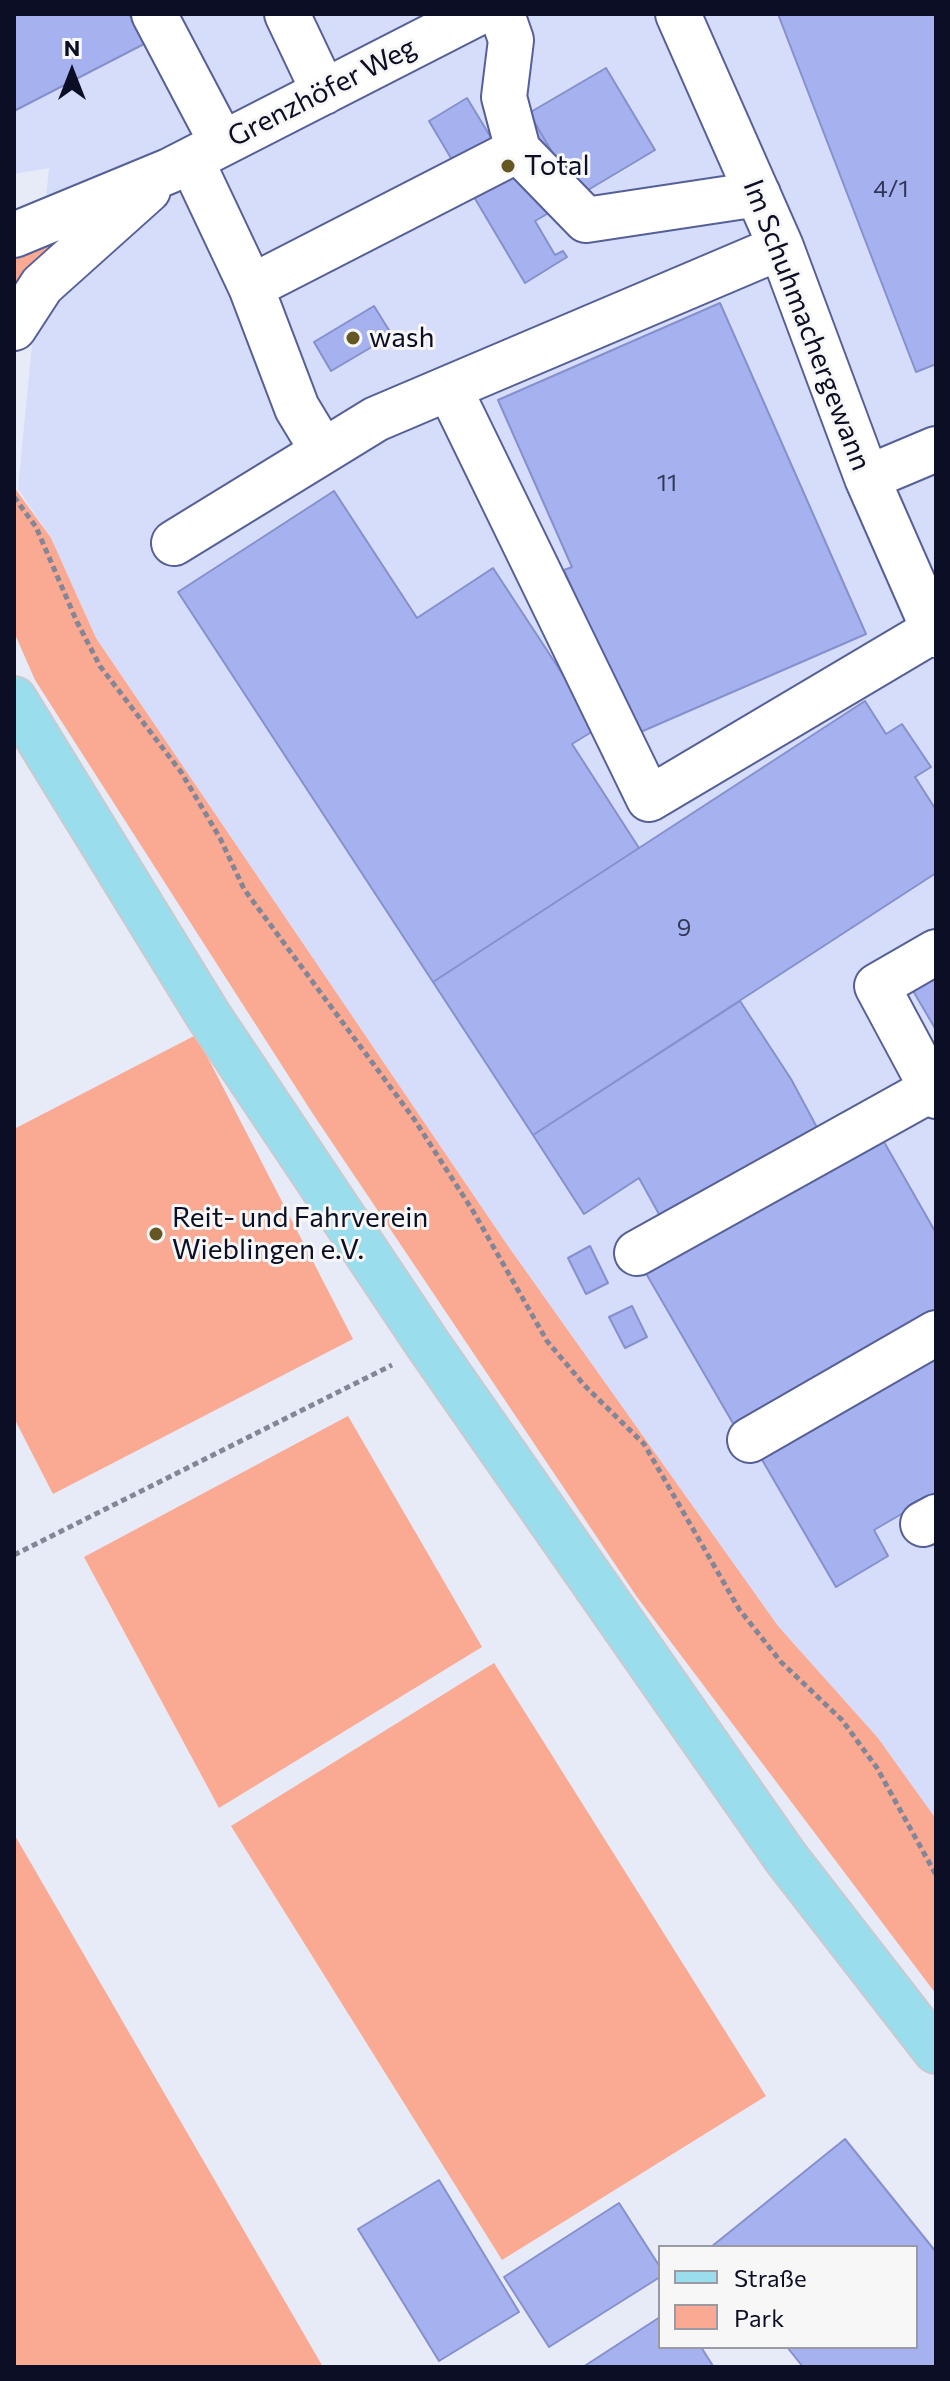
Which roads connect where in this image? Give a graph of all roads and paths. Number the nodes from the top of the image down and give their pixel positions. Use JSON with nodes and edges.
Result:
{"nodes":[{"id":1,"x":154,"y":14,"type":"edge"},
{"id":2,"x":287,"y":14,"type":"edge"},
{"id":3,"x":476,"y":14,"type":"edge"},
{"id":4,"x":502,"y":14,"type":"edge"},
{"id":5,"x":678,"y":14,"type":"edge"},
{"id":6,"x":324,"y":92,"type":"junction"},
{"id":7,"x":518,"y":150,"type":"junction"},
{"id":8,"x":194,"y":158,"type":"junction"},
{"id":9,"x":758,"y":194,"type":"junction"},
{"id":10,"x":21,"y":227,"type":"edge"},
{"id":11,"x":781,"y":247,"type":"junction"},
{"id":12,"x":251,"y":287,"type":"junction"},
{"id":13,"x":28,"y":294,"type":"edge"},
{"id":14,"x":14,"y":328,"type":"edge"},
{"id":15,"x":449,"y":388,"type":"junction"},
{"id":16,"x":936,"y":449,"type":"edge"},
{"id":17,"x":323,"y":451,"type":"junction"},
{"id":18,"x":867,"y":478,"type":"junction"},
{"id":19,"x":14,"y":497,"type":"edge"},
{"id":20,"x":174,"y":543,"type":"dead end"},
{"id":21,"x":935,"y":633,"type":"edge"},
{"id":22,"x":14,"y":699,"type":"edge"},
{"id":23,"x":936,"y":952,"type":"edge"},
{"id":24,"x":934,"y":1093,"type":"edge"},
{"id":25,"x":637,"y":1253,"type":"dead end"},
{"id":26,"x":936,"y":1333,"type":"edge"},
{"id":27,"x":429,"y":1346,"type":"junction"},
{"id":28,"x":750,"y":1440,"type":"dead end"},
{"id":29,"x":14,"y":1555,"type":"edge"},
{"id":30,"x":936,"y":1875,"type":"edge"},
{"id":31,"x":936,"y":2051,"type":"edge"}],
"edges":[{"from":1,"to":8,"type":"street"},
{"from":2,"to":6,"type":"street"},
{"from":3,"to":6,"type":"street","name":"Grenzhöfer Weg"},
{"from":4,"to":7,"type":"street"},
{"from":5,"to":9,"type":"street","name":"Im Schuhmachergewann"},
{"from":6,"to":8,"type":"street","name":"Grenzhöfer Weg"},
{"from":7,"to":9,"type":"street"},
{"from":7,"to":12,"type":"street"},
{"from":8,"to":10,"type":"street","name":"Grenzhöfer Weg"},
{"from":8,"to":12,"type":"street"},
{"from":8,"to":13,"type":"street","name":"Grenzhöfer Weg"},
{"from":9,"to":11,"type":"street","name":"Im Schuhmachergewann"},
{"from":11,"to":15,"type":"street"},
{"from":11,"to":18,"type":"street","name":"Im Schuhmachergewann"},
{"from":12,"to":17,"type":"street"},
{"from":13,"to":14,"type":"street","name":"Grenzhöfer Weg"},
{"from":15,"to":17,"type":"street"},
{"from":15,"to":21,"type":"street"},
{"from":16,"to":18,"type":"street"},
{"from":17,"to":20,"type":"street"},
{"from":18,"to":21,"type":"street","name":"Im Schuhmachergewann"},
{"from":19,"to":30,"type":"path"},
{"from":22,"to":27,"type":"main road"},
{"from":23,"to":24,"type":"street"},
{"from":24,"to":25,"type":"street"},
{"from":26,"to":28,"type":"street"},
{"from":27,"to":29,"type":"path"},
{"from":27,"to":31,"type":"main road"}]}
